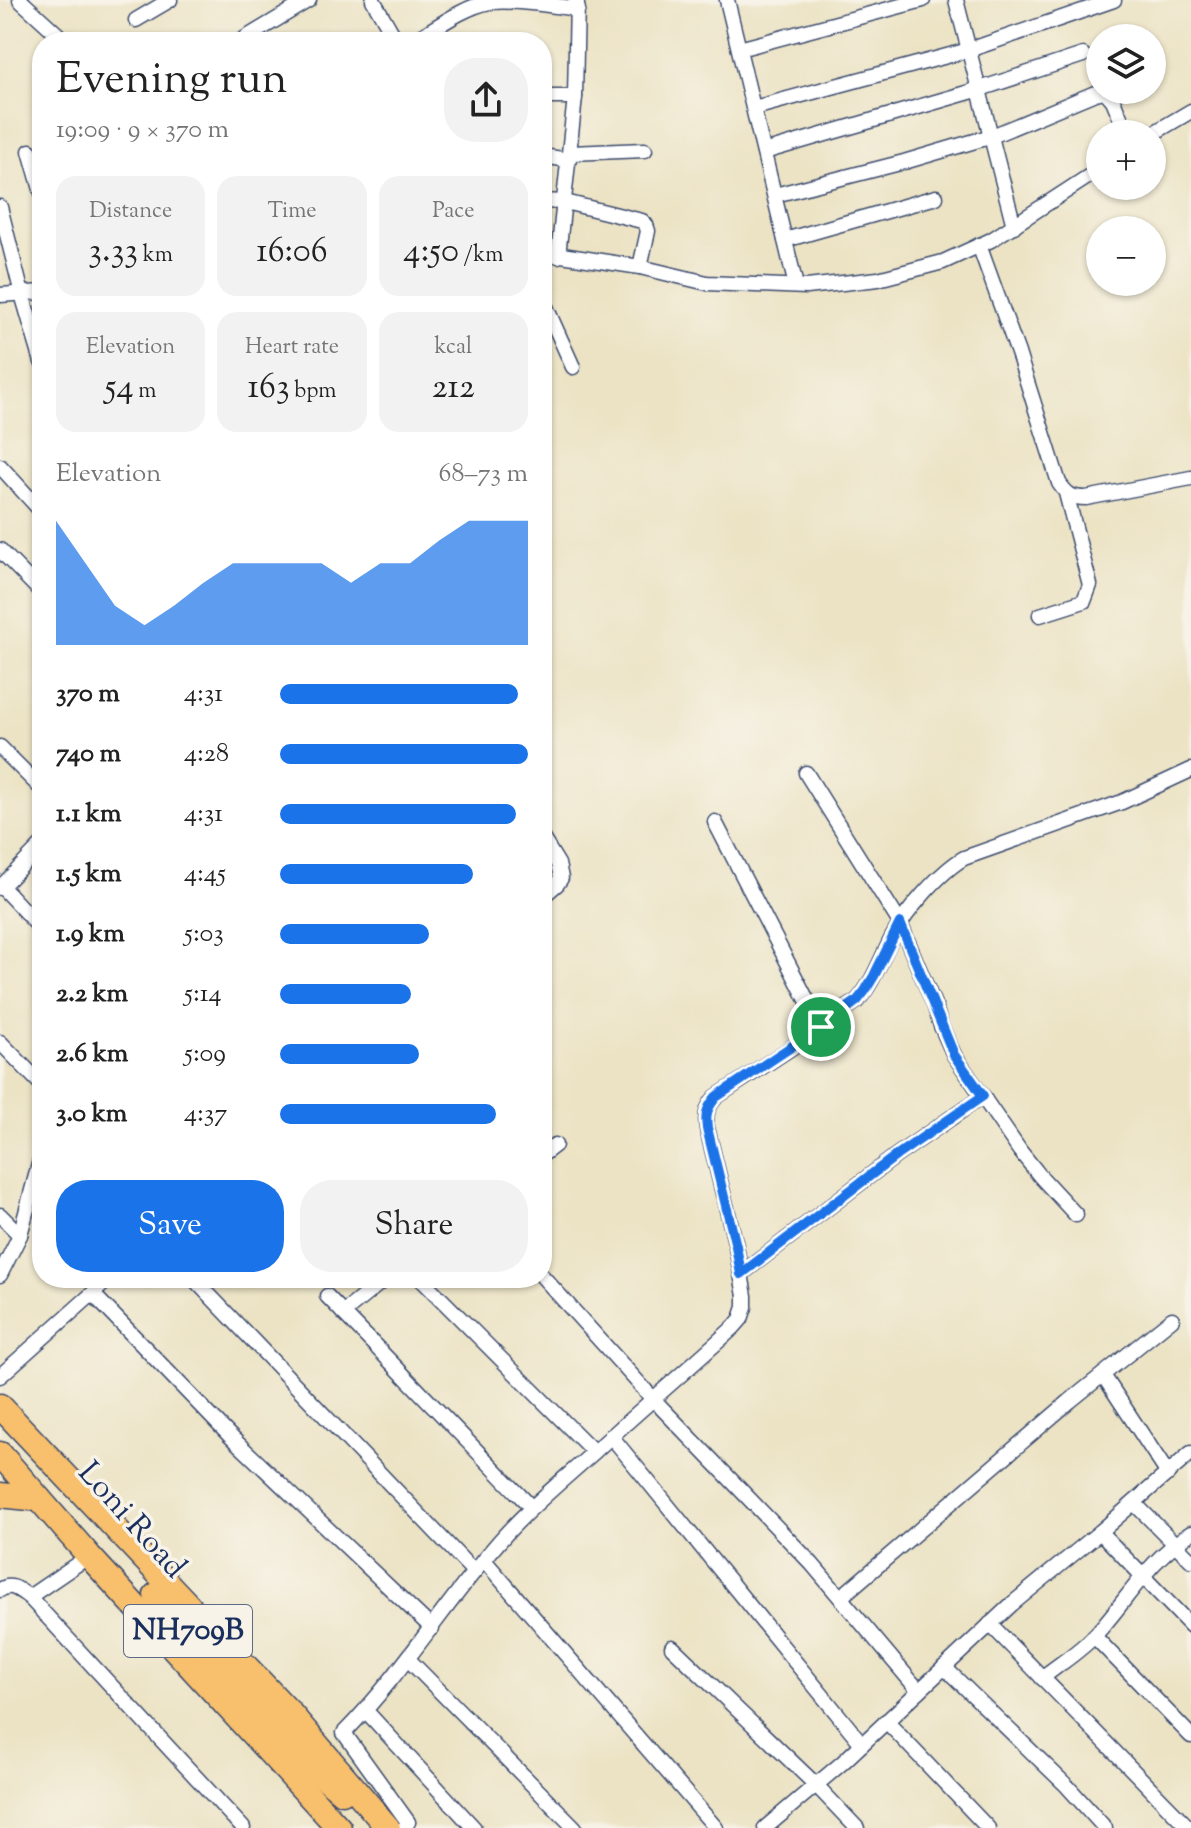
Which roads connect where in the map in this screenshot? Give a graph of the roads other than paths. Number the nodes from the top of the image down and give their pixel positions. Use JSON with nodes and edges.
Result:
{"nodes":[{"id":1,"x":20,"y":0,"type":"edge"},
{"id":2,"x":170,"y":0,"type":"edge"},
{"id":3,"x":309,"y":0,"type":"edge"},
{"id":4,"x":373,"y":0,"type":"edge"},
{"id":5,"x":727,"y":0,"type":"edge"},
{"id":6,"x":923,"y":0,"type":"edge"},
{"id":7,"x":956,"y":0,"type":"edge"},
{"id":8,"x":1114,"y":0,"type":"edge"},
{"id":9,"x":578,"y":4,"type":"edge"},
{"id":10,"x":136,"y":20,"type":"dead end"},
{"id":11,"x":55,"y":32,"type":"edge"},
{"id":12,"x":256,"y":32,"type":"edge"},
{"id":13,"x":391,"y":32,"type":"edge"},
{"id":14,"x":430,"y":32,"type":"edge"},
{"id":15,"x":739,"y":49,"type":"junction"},
{"id":16,"x":969,"y":50,"type":"junction"},
{"id":17,"x":1083,"y":55,"type":"dead end"},
{"id":18,"x":980,"y":89,"type":"junction"},
{"id":19,"x":552,"y":97,"type":"edge"},
{"id":20,"x":575,"y":97,"type":"junction"},
{"id":21,"x":754,"y":108,"type":"junction"},
{"id":22,"x":1191,"y":111,"type":"edge"},
{"id":23,"x":1121,"y":120,"type":"edge"},
{"id":24,"x":1166,"y":126,"type":"edge"},
{"id":25,"x":992,"y":136,"type":"junction"},
{"id":26,"x":645,"y":150,"type":"dead end"},
{"id":27,"x":30,"y":151,"type":"dead end"},
{"id":28,"x":764,"y":152,"type":"junction"},
{"id":29,"x":552,"y":156,"type":"edge"},
{"id":30,"x":569,"y":156,"type":"junction"},
{"id":31,"x":32,"y":158,"type":"edge"},
{"id":32,"x":1086,"y":178,"type":"edge"},
{"id":33,"x":775,"y":195,"type":"junction"},
{"id":34,"x":936,"y":197,"type":"dead end"},
{"id":35,"x":552,"y":201,"type":"edge"},
{"id":36,"x":565,"y":202,"type":"junction"},
{"id":37,"x":0,"y":207,"type":"edge"},
{"id":38,"x":1014,"y":226,"type":"junction"},
{"id":39,"x":785,"y":240,"type":"junction"},
{"id":40,"x":979,"y":245,"type":"junction"},
{"id":41,"x":552,"y":254,"type":"edge"},
{"id":42,"x":558,"y":256,"type":"junction"},
{"id":43,"x":640,"y":267,"type":"junction"},
{"id":44,"x":796,"y":286,"type":"junction"},
{"id":45,"x":32,"y":293,"type":"edge"},
{"id":46,"x":22,"y":294,"type":"junction"},
{"id":47,"x":0,"y":295,"type":"edge"},
{"id":48,"x":552,"y":320,"type":"edge"},
{"id":49,"x":32,"y":328,"type":"edge"},
{"id":50,"x":573,"y":367,"type":"dead end"},
{"id":51,"x":0,"y":466,"type":"edge"},
{"id":52,"x":1191,"y":478,"type":"edge"},
{"id":53,"x":1066,"y":493,"type":"junction"},
{"id":54,"x":32,"y":501,"type":"edge"},
{"id":55,"x":0,"y":550,"type":"edge"},
{"id":56,"x":32,"y":583,"type":"edge"},
{"id":57,"x":1040,"y":615,"type":"dead end"},
{"id":58,"x":0,"y":747,"type":"edge"},
{"id":59,"x":1191,"y":770,"type":"edge"},
{"id":60,"x":806,"y":773,"type":"dead end"},
{"id":61,"x":32,"y":779,"type":"edge"},
{"id":62,"x":715,"y":822,"type":"dead end"},
{"id":63,"x":552,"y":854,"type":"edge"},
{"id":64,"x":32,"y":855,"type":"edge"},
{"id":65,"x":1,"y":887,"type":"edge"},
{"id":66,"x":552,"y":887,"type":"edge"},
{"id":67,"x":32,"y":920,"type":"edge"},
{"id":68,"x":900,"y":923,"type":"junction"},
{"id":69,"x":821,"y":1027,"type":"junction"},
{"id":70,"x":0,"y":1042,"type":"edge"},
{"id":71,"x":32,"y":1075,"type":"edge"},
{"id":72,"x":983,"y":1096,"type":"junction"},
{"id":73,"x":555,"y":1145,"type":"dead end"},
{"id":74,"x":552,"y":1147,"type":"edge"},
{"id":75,"x":32,"y":1190,"type":"edge"},
{"id":76,"x":0,"y":1215,"type":"edge"},
{"id":77,"x":1076,"y":1215,"type":"dead end"},
{"id":78,"x":20,"y":1235,"type":"junction"},
{"id":79,"x":741,"y":1274,"type":"junction"},
{"id":80,"x":0,"y":1275,"type":"edge"},
{"id":81,"x":552,"y":1287,"type":"edge"},
{"id":82,"x":99,"y":1288,"type":"edge"},
{"id":83,"x":203,"y":1288,"type":"edge"},
{"id":84,"x":374,"y":1288,"type":"edge"},
{"id":85,"x":430,"y":1288,"type":"edge"},
{"id":86,"x":93,"y":1294,"type":"junction"},
{"id":87,"x":327,"y":1296,"type":"dead end"},
{"id":88,"x":343,"y":1313,"type":"junction"},
{"id":89,"x":1172,"y":1319,"type":"dead end"},
{"id":90,"x":1103,"y":1375,"type":"junction"},
{"id":91,"x":0,"y":1376,"type":"edge"},
{"id":92,"x":654,"y":1400,"type":"junction"},
{"id":93,"x":0,"y":1406,"type":"edge"},
{"id":94,"x":0,"y":1425,"type":"edge"},
{"id":95,"x":611,"y":1436,"type":"junction"},
{"id":96,"x":594,"y":1452,"type":"junction"},
{"id":97,"x":1191,"y":1453,"type":"edge"},
{"id":98,"x":0,"y":1454,"type":"edge"},
{"id":99,"x":1168,"y":1474,"type":"junction"},
{"id":100,"x":0,"y":1495,"type":"edge"},
{"id":101,"x":39,"y":1499,"type":"junction"},
{"id":102,"x":1134,"y":1503,"type":"junction"},
{"id":103,"x":531,"y":1507,"type":"junction"},
{"id":104,"x":1100,"y":1532,"type":"junction"},
{"id":105,"x":1191,"y":1533,"type":"edge"},
{"id":106,"x":1174,"y":1543,"type":"junction"},
{"id":107,"x":89,"y":1556,"type":"junction"},
{"id":108,"x":1191,"y":1560,"type":"edge"},
{"id":109,"x":479,"y":1566,"type":"junction"},
{"id":110,"x":1142,"y":1575,"type":"junction"},
{"id":111,"x":0,"y":1590,"type":"edge"},
{"id":112,"x":29,"y":1597,"type":"junction"},
{"id":113,"x":841,"y":1597,"type":"junction"},
{"id":114,"x":990,"y":1624,"type":"junction"},
{"id":115,"x":1191,"y":1626,"type":"edge"},
{"id":116,"x":432,"y":1628,"type":"junction"},
{"id":117,"x":1094,"y":1636,"type":"junction"},
{"id":118,"x":672,"y":1647,"type":"dead end"},
{"id":119,"x":408,"y":1659,"type":"junction"},
{"id":120,"x":944,"y":1667,"type":"junction"},
{"id":121,"x":1042,"y":1678,"type":"junction"},
{"id":122,"x":919,"y":1691,"type":"junction"},
{"id":123,"x":366,"y":1711,"type":"junction"},
{"id":124,"x":886,"y":1721,"type":"junction"},
{"id":125,"x":1191,"y":1736,"type":"edge"},
{"id":126,"x":862,"y":1744,"type":"junction"},
{"id":127,"x":816,"y":1785,"type":"junction"},
{"id":128,"x":768,"y":1827,"type":"edge"},
{"id":129,"x":243,"y":1828,"type":"edge"},
{"id":130,"x":339,"y":1828,"type":"edge"},
{"id":131,"x":387,"y":1828,"type":"edge"},
{"id":132,"x":404,"y":1828,"type":"edge"},
{"id":133,"x":474,"y":1828,"type":"edge"},
{"id":134,"x":575,"y":1828,"type":"edge"},
{"id":135,"x":716,"y":1828,"type":"edge"},
{"id":136,"x":857,"y":1828,"type":"edge"},
{"id":137,"x":988,"y":1828,"type":"edge"},
{"id":138,"x":1105,"y":1828,"type":"edge"},
{"id":139,"x":1189,"y":1828,"type":"edge"}],
"edges":[{"from":1,"to":11,"type":"street"},
{"from":2,"to":10,"type":"street"},
{"from":3,"to":12,"type":"street"},
{"from":4,"to":13,"type":"street"},
{"from":5,"to":15,"type":"street"},
{"from":6,"to":15,"type":"street"},
{"from":7,"to":16,"type":"street"},
{"from":8,"to":16,"type":"street"},
{"from":9,"to":14,"type":"street"},
{"from":9,"to":20,"type":"street"},
{"from":15,"to":21,"type":"street"},
{"from":16,"to":18,"type":"street"},
{"from":16,"to":21,"type":"street"},
{"from":17,"to":18,"type":"street"},
{"from":18,"to":25,"type":"street"},
{"from":18,"to":28,"type":"street"},
{"from":19,"to":20,"type":"street"},
{"from":20,"to":30,"type":"street"},
{"from":21,"to":28,"type":"street"},
{"from":22,"to":24,"type":"street"},
{"from":23,"to":25,"type":"street"},
{"from":25,"to":33,"type":"street"},
{"from":25,"to":38,"type":"street"},
{"from":26,"to":30,"type":"street"},
{"from":27,"to":31,"type":"street"},
{"from":28,"to":33,"type":"street"},
{"from":29,"to":30,"type":"street"},
{"from":30,"to":36,"type":"street"},
{"from":32,"to":38,"type":"street"},
{"from":33,"to":39,"type":"street"},
{"from":34,"to":39,"type":"street"},
{"from":35,"to":36,"type":"street"},
{"from":36,"to":42,"type":"street"},
{"from":36,"to":43,"type":"street"},
{"from":37,"to":46,"type":"street"},
{"from":38,"to":40,"type":"street"},
{"from":39,"to":44,"type":"street"},
{"from":40,"to":44,"type":"street"},
{"from":40,"to":53,"type":"street"},
{"from":41,"to":42,"type":"street"},
{"from":42,"to":43,"type":"street"},
{"from":43,"to":44,"type":"street"},
{"from":45,"to":46,"type":"street"},
{"from":46,"to":47,"type":"street"},
{"from":46,"to":49,"type":"street"},
{"from":48,"to":50,"type":"street"},
{"from":51,"to":54,"type":"street"},
{"from":52,"to":53,"type":"street"},
{"from":53,"to":57,"type":"street"},
{"from":55,"to":56,"type":"street"},
{"from":58,"to":61,"type":"street"},
{"from":59,"to":68,"type":"street"},
{"from":60,"to":68,"type":"street"},
{"from":62,"to":69,"type":"street"},
{"from":63,"to":66,"type":"street"},
{"from":64,"to":65,"type":"street"},
{"from":65,"to":67,"type":"street"},
{"from":68,"to":69,"type":"street"},
{"from":68,"to":72,"type":"street"},
{"from":69,"to":79,"type":"street"},
{"from":70,"to":71,"type":"street"},
{"from":72,"to":77,"type":"street"},
{"from":72,"to":79,"type":"street"},
{"from":73,"to":74,"type":"street"},
{"from":75,"to":78,"type":"street"},
{"from":76,"to":78,"type":"street"},
{"from":78,"to":80,"type":"street"},
{"from":79,"to":92,"type":"street"},
{"from":81,"to":92,"type":"street"},
{"from":82,"to":86,"type":"street"},
{"from":83,"to":109,"type":"street"},
{"from":84,"to":88,"type":"street"},
{"from":85,"to":96,"type":"street"},
{"from":86,"to":91,"type":"street"},
{"from":86,"to":116,"type":"street"},
{"from":87,"to":88,"type":"street"},
{"from":88,"to":103,"type":"street"},
{"from":89,"to":90,"type":"street"},
{"from":90,"to":99,"type":"street"},
{"from":90,"to":113,"type":"street"},
{"from":92,"to":95,"type":"street"},
{"from":92,"to":113,"type":"street"},
{"from":93,"to":131,"type":"highway","number":"NH709B"},
{"from":94,"to":131,"type":"highway","name":"Loni Road","number":"NH709B"},
{"from":95,"to":96,"type":"street"},
{"from":95,"to":126,"type":"street"},
{"from":96,"to":103,"type":"street"},
{"from":97,"to":99,"type":"street"},
{"from":98,"to":101,"type":"highway","name":"Loni Road","number":"NH709B"},
{"from":99,"to":102,"type":"street"},
{"from":100,"to":101,"type":"highway"},
{"from":101,"to":107,"type":"highway","name":"Loni Road","number":"NH709B"},
{"from":102,"to":104,"type":"street"},
{"from":102,"to":106,"type":"street"},
{"from":103,"to":109,"type":"street"},
{"from":104,"to":110,"type":"street"},
{"from":104,"to":114,"type":"street"},
{"from":105,"to":106,"type":"street"},
{"from":106,"to":108,"type":"street"},
{"from":106,"to":110,"type":"street"},
{"from":107,"to":112,"type":"street"},
{"from":107,"to":130,"type":"highway","name":"Loni Road","number":"NH709B"},
{"from":109,"to":116,"type":"street"},
{"from":109,"to":135,"type":"street"},
{"from":110,"to":115,"type":"street"},
{"from":110,"to":117,"type":"street"},
{"from":111,"to":112,"type":"street"},
{"from":112,"to":129,"type":"street"},
{"from":113,"to":122,"type":"street"},
{"from":114,"to":120,"type":"street"},
{"from":114,"to":121,"type":"street"},
{"from":116,"to":119,"type":"street"},
{"from":117,"to":121,"type":"street"},
{"from":117,"to":125,"type":"street"},
{"from":118,"to":127,"type":"street"},
{"from":119,"to":123,"type":"street"},
{"from":119,"to":134,"type":"street"},
{"from":120,"to":122,"type":"street"},
{"from":120,"to":138,"type":"street"},
{"from":121,"to":139,"type":"street"},
{"from":122,"to":124,"type":"street"},
{"from":123,"to":132,"type":"street"},
{"from":123,"to":133,"type":"street"},
{"from":124,"to":126,"type":"street"},
{"from":124,"to":137,"type":"street"},
{"from":126,"to":127,"type":"street"},
{"from":127,"to":128,"type":"street"},
{"from":127,"to":136,"type":"street"}]}
